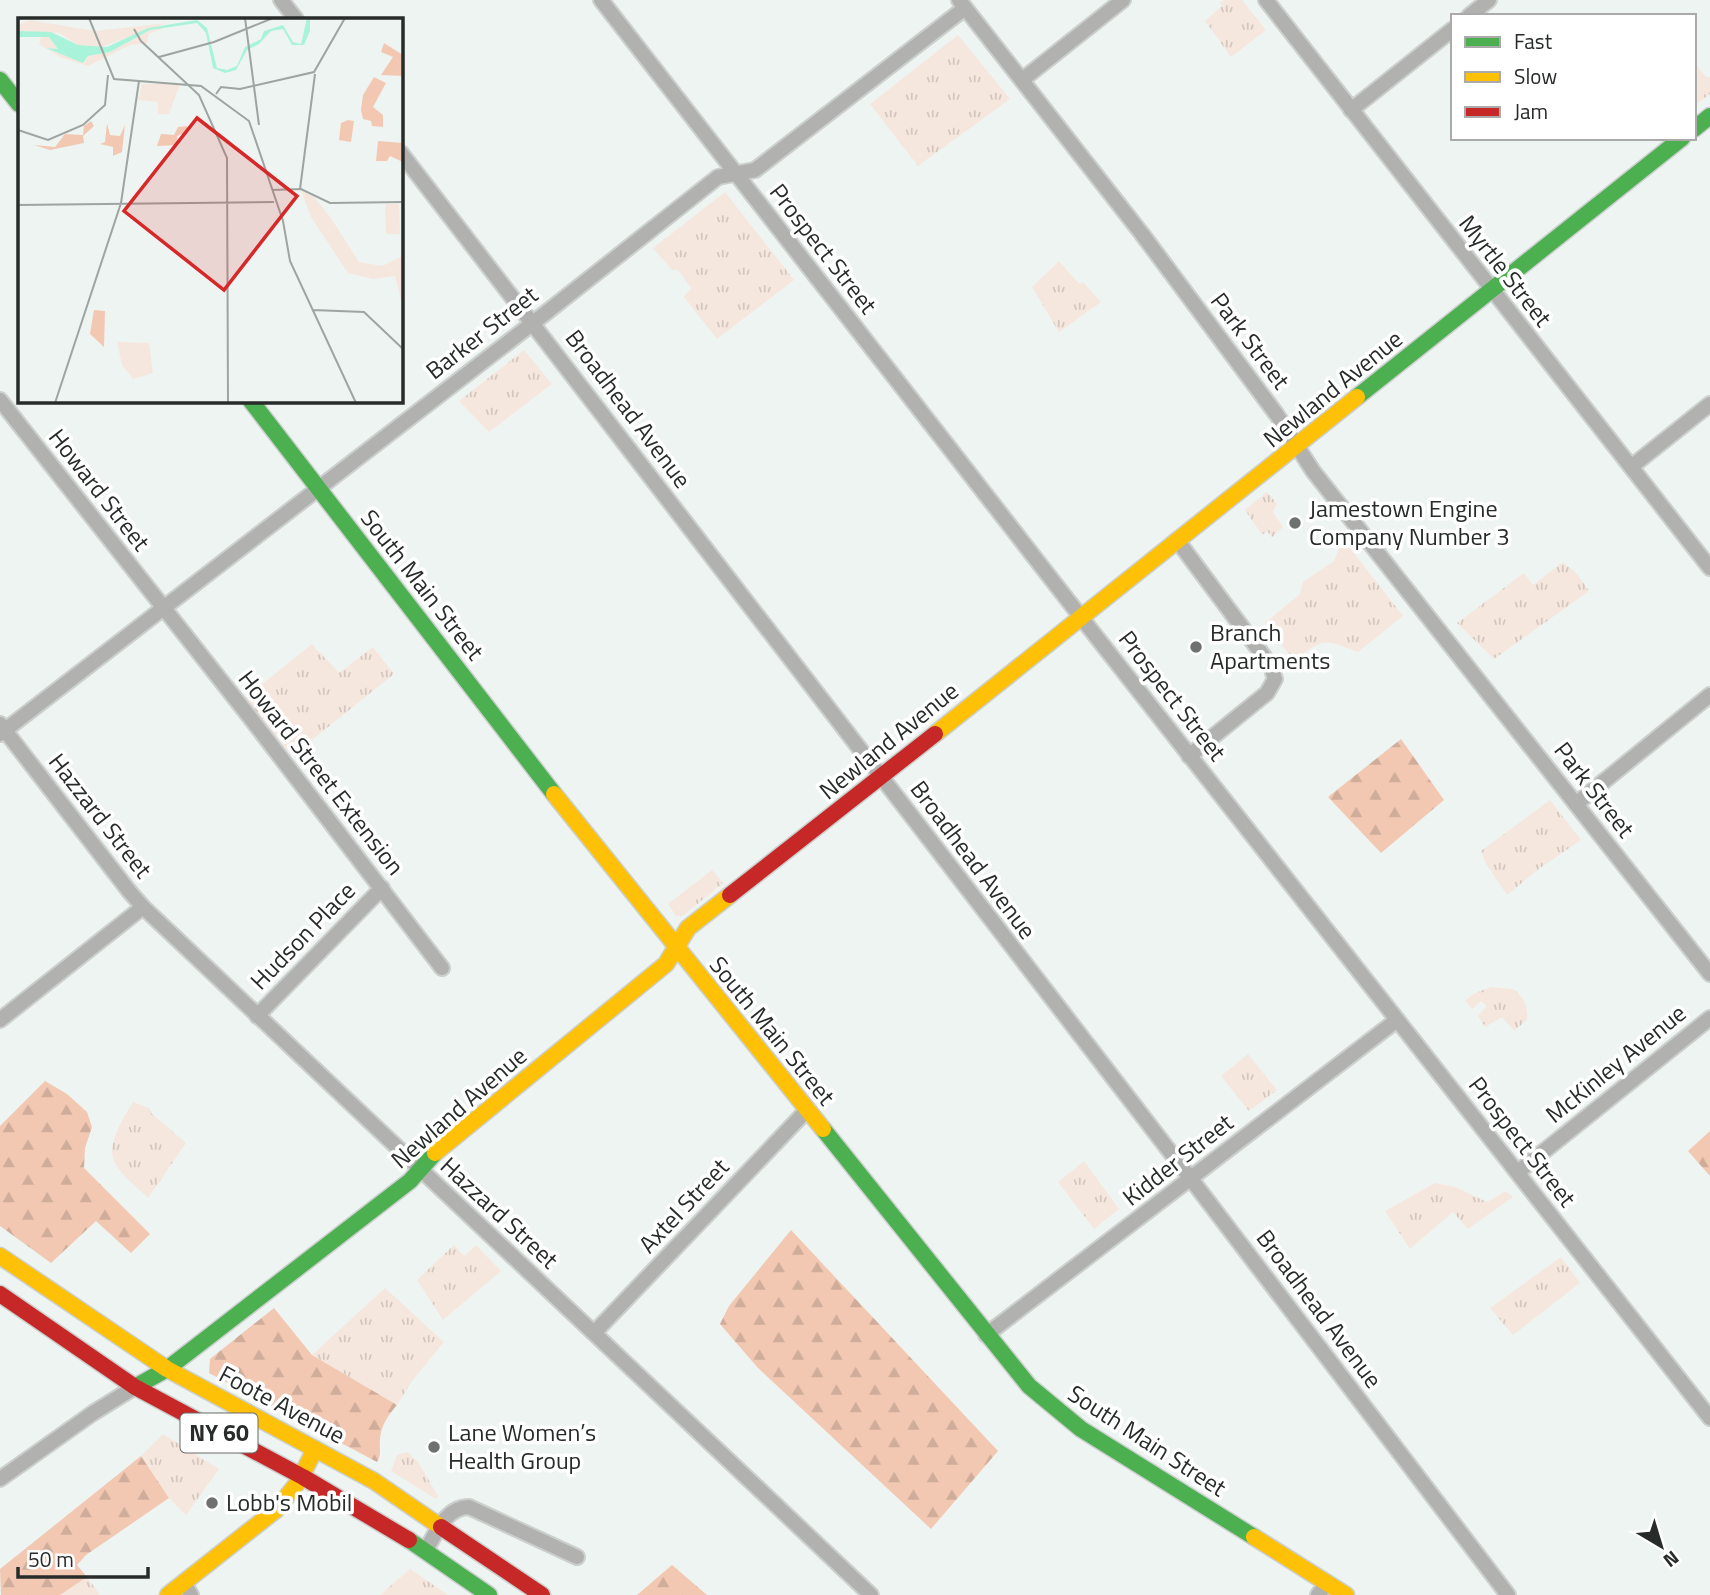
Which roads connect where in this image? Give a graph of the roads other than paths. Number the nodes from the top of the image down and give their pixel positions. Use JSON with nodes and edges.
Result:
{"nodes":[{"id":1,"x":281,"y":0,"type":"edge"},
{"id":2,"x":601,"y":0,"type":"edge"},
{"id":3,"x":1123,"y":0,"type":"edge"},
{"id":4,"x":1266,"y":0,"type":"edge"},
{"id":5,"x":1489,"y":0,"type":"edge"},
{"id":6,"x":962,"y":4,"type":"edge"},
{"id":7,"x":1472,"y":14,"type":"edge"},
{"id":8,"x":295,"y":18,"type":"edge"},
{"id":9,"x":1451,"y":31,"type":"edge"},
{"id":10,"x":0,"y":80,"type":"edge"},
{"id":11,"x":1023,"y":80,"type":"junction"},
{"id":12,"x":18,"y":103,"type":"edge"},
{"id":13,"x":1351,"y":110,"type":"junction"},
{"id":14,"x":1710,"y":116,"type":"edge"},
{"id":15,"x":1696,"y":127,"type":"edge"},
{"id":16,"x":1680,"y":140,"type":"edge"},
{"id":17,"x":402,"y":154,"type":"edge"},
{"id":18,"x":736,"y":174,"type":"junction"},
{"id":19,"x":1492,"y":290,"type":"junction"},
{"id":20,"x":533,"y":323,"type":"junction"},
{"id":21,"x":0,"y":400,"type":"edge"},
{"id":22,"x":252,"y":402,"type":"edge"},
{"id":23,"x":1710,"y":404,"type":"edge"},
{"id":24,"x":1298,"y":446,"type":"junction"},
{"id":25,"x":1631,"y":467,"type":"junction"},
{"id":26,"x":319,"y":488,"type":"junction"},
{"id":27,"x":1178,"y":540,"type":"junction"},
{"id":28,"x":1710,"y":568,"type":"edge"},
{"id":29,"x":162,"y":608,"type":"junction"},
{"id":30,"x":1080,"y":617,"type":"junction"},
{"id":31,"x":1710,"y":695,"type":"edge"},
{"id":32,"x":2,"y":729,"type":"edge"},
{"id":33,"x":1189,"y":756,"type":"junction"},
{"id":34,"x":881,"y":777,"type":"junction"},
{"id":35,"x":1576,"y":804,"type":"junction"},
{"id":36,"x":382,"y":888,"type":"junction"},
{"id":37,"x":144,"y":906,"type":"junction"},
{"id":38,"x":676,"y":948,"type":"junction"},
{"id":39,"x":442,"y":968,"type":"dead end"},
{"id":40,"x":1710,"y":974,"type":"edge"},
{"id":41,"x":257,"y":1016,"type":"junction"},
{"id":42,"x":1710,"y":1018,"type":"edge"},
{"id":43,"x":0,"y":1020,"type":"edge"},
{"id":44,"x":1397,"y":1020,"type":"junction"},
{"id":45,"x":807,"y":1110,"type":"junction"},
{"id":46,"x":420,"y":1170,"type":"junction"},
{"id":47,"x":1518,"y":1172,"type":"junction"},
{"id":48,"x":1191,"y":1179,"type":"junction"},
{"id":49,"x":0,"y":1256,"type":"edge"},
{"id":50,"x":0,"y":1294,"type":"edge"},
{"id":51,"x":594,"y":1334,"type":"junction"},
{"id":52,"x":986,"y":1335,"type":"junction"},
{"id":53,"x":167,"y":1369,"type":"junction"},
{"id":54,"x":135,"y":1388,"type":"junction"},
{"id":55,"x":1710,"y":1418,"type":"edge"},
{"id":56,"x":315,"y":1449,"type":"junction"},
{"id":57,"x":303,"y":1477,"type":"junction"},
{"id":58,"x":0,"y":1479,"type":"edge"},
{"id":59,"x":441,"y":1525,"type":"junction"},
{"id":60,"x":426,"y":1550,"type":"junction"},
{"id":61,"x":577,"y":1557,"type":"dead end"},
{"id":62,"x":188,"y":1589,"type":"edge"},
{"id":63,"x":1323,"y":1589,"type":"edge"},
{"id":64,"x":168,"y":1595,"type":"edge"},
{"id":65,"x":489,"y":1595,"type":"edge"},
{"id":66,"x":542,"y":1595,"type":"edge"},
{"id":67,"x":871,"y":1595,"type":"edge"},
{"id":68,"x":1346,"y":1595,"type":"edge"},
{"id":69,"x":1508,"y":1595,"type":"edge"}],
"edges":[{"from":1,"to":8,"type":"street"},
{"from":2,"to":18,"type":"street","name":"Prospect Street"},
{"from":3,"to":11,"type":"street"},
{"from":4,"to":13,"type":"street","name":"Myrtle Street"},
{"from":5,"to":7,"type":"street"},
{"from":6,"to":11,"type":"street","name":"Park Street"},
{"from":6,"to":18,"type":"street","name":"Barker Street"},
{"from":9,"to":13,"type":"street"},
{"from":10,"to":12,"type":"main road"},
{"from":11,"to":24,"type":"street","name":"Park Street"},
{"from":13,"to":19,"type":"street","name":"Myrtle Street"},
{"from":14,"to":15,"type":"main road"},
{"from":16,"to":19,"type":"main road","name":"Newland Avenue"},
{"from":17,"to":20,"type":"street","name":"Broadhead Avenue"},
{"from":18,"to":20,"type":"street","name":"Barker Street"},
{"from":18,"to":30,"type":"street","name":"Prospect Street"},
{"from":19,"to":24,"type":"main road","name":"Newland Avenue"},
{"from":19,"to":25,"type":"street","name":"Myrtle Street"},
{"from":20,"to":26,"type":"street","name":"Barker Street"},
{"from":20,"to":34,"type":"street","name":"Broadhead Avenue"},
{"from":21,"to":29,"type":"street","name":"Howard Street"},
{"from":22,"to":26,"type":"main road","name":"South Main Street"},
{"from":23,"to":25,"type":"street"},
{"from":24,"to":27,"type":"main road","name":"Newland Avenue"},
{"from":24,"to":35,"type":"street","name":"Park Street"},
{"from":25,"to":28,"type":"street","name":"Myrtle Street"},
{"from":26,"to":29,"type":"street","name":"Barker Street"},
{"from":26,"to":38,"type":"main road","name":"South Main Street"},
{"from":27,"to":30,"type":"main road","name":"Newland Avenue"},
{"from":27,"to":33,"type":"street"},
{"from":29,"to":32,"type":"street","name":"Barker Street"},
{"from":29,"to":36,"type":"street","name":"Howard Street Extension"},
{"from":30,"to":33,"type":"street","name":"Prospect Street"},
{"from":30,"to":34,"type":"main road","name":"Newland Avenue"},
{"from":31,"to":35,"type":"street"},
{"from":32,"to":37,"type":"street","name":"Hazzard Street"},
{"from":33,"to":44,"type":"street","name":"Prospect Street"},
{"from":34,"to":38,"type":"main road","name":"Newland Avenue"},
{"from":34,"to":48,"type":"street","name":"Broadhead Avenue"},
{"from":35,"to":40,"type":"street","name":"Park Street"},
{"from":36,"to":39,"type":"street","name":"Howard Street Extension"},
{"from":36,"to":41,"type":"street","name":"Hudson Place"},
{"from":37,"to":41,"type":"street","name":"Hazzard Street"},
{"from":37,"to":43,"type":"street"},
{"from":38,"to":45,"type":"main road","name":"South Main Street"},
{"from":38,"to":46,"type":"main road","name":"Newland Avenue"},
{"from":41,"to":46,"type":"street","name":"Hazzard Street"},
{"from":42,"to":47,"type":"street","name":"McKinley Avenue"},
{"from":44,"to":47,"type":"street","name":"Prospect Street"},
{"from":44,"to":48,"type":"street","name":"Kidder Street"},
{"from":45,"to":51,"type":"street","name":"Axtel Street"},
{"from":45,"to":52,"type":"main road","name":"South Main Street"},
{"from":46,"to":51,"type":"street","name":"Hazzard Street"},
{"from":46,"to":53,"type":"main road","name":"Newland Avenue"},
{"from":47,"to":55,"type":"street","name":"Prospect Street"},
{"from":48,"to":52,"type":"street","name":"Kidder Street"},
{"from":48,"to":69,"type":"street","name":"Broadhead Avenue"},
{"from":49,"to":53,"type":"main road","name":"Foote Avenue","number":"NY 60"},
{"from":50,"to":54,"type":"main road","number":"NY 60"},
{"from":51,"to":67,"type":"street","name":"Hazzard Street"},
{"from":52,"to":63,"type":"main road","name":"South Main Street"},
{"from":53,"to":54,"type":"main road","name":"Newland Avenue"},
{"from":53,"to":56,"type":"main road","name":"Foote Avenue","number":"NY 60"},
{"from":54,"to":57,"type":"main road","number":"NY 60"},
{"from":54,"to":58,"type":"street"},
{"from":56,"to":57,"type":"main road"},
{"from":56,"to":59,"type":"main road","name":"Foote Avenue","number":"NY 60"},
{"from":57,"to":60,"type":"main road","number":"NY 60"},
{"from":57,"to":62,"type":"main road"},
{"from":59,"to":60,"type":"street"},
{"from":59,"to":61,"type":"street"},
{"from":59,"to":66,"type":"main road","name":"Foote Avenue","number":"NY 60"},
{"from":60,"to":65,"type":"main road","number":"NY 60"},
{"from":62,"to":64,"type":"main road"},
{"from":63,"to":68,"type":"main road","name":"South Main Street"}]}
